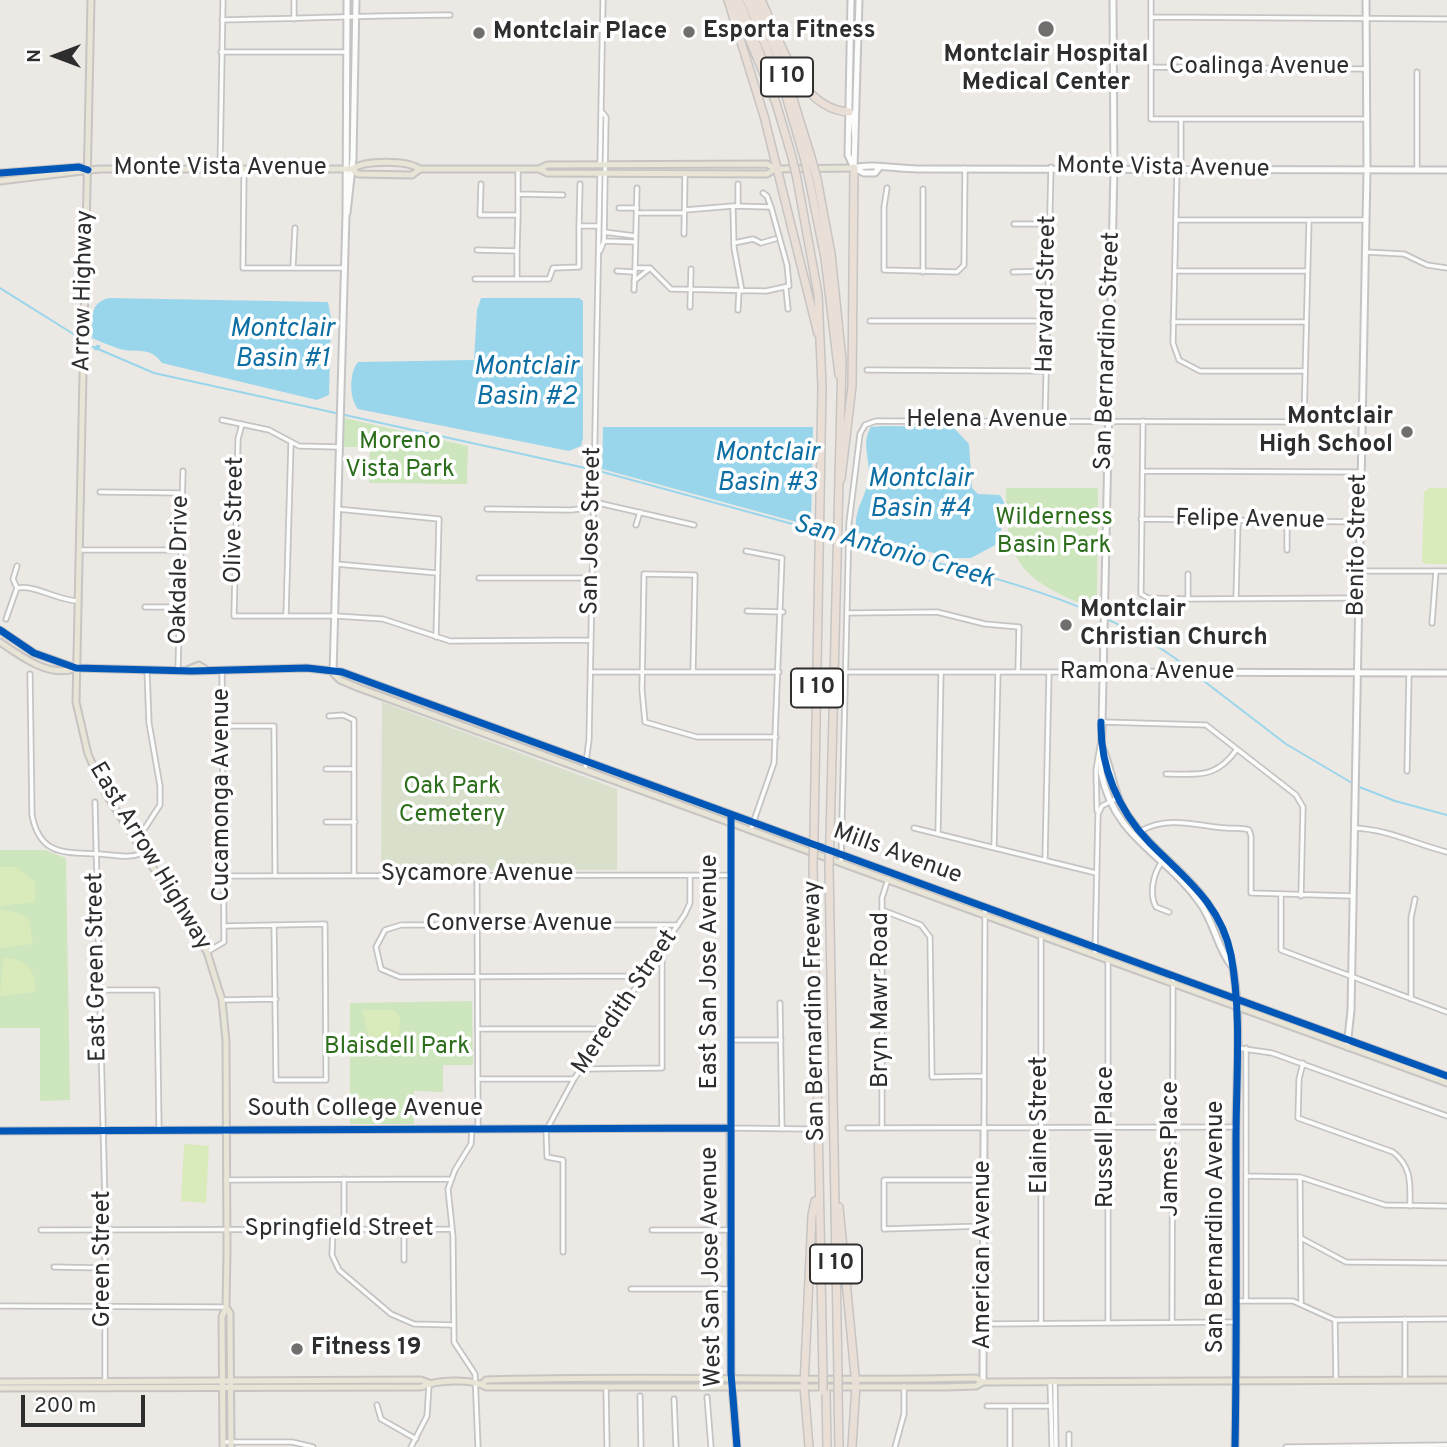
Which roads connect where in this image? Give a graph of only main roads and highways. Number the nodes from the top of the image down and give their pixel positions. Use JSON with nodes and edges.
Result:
{"nodes":[{"id":1,"x":92,"y":0,"type":"edge"},
{"id":2,"x":730,"y":0,"type":"edge"},
{"id":3,"x":739,"y":0,"type":"edge"},
{"id":4,"x":747,"y":0,"type":"edge"},
{"id":5,"x":754,"y":0,"type":"edge"},
{"id":6,"x":761,"y":0,"type":"edge"},
{"id":7,"x":762,"y":67,"type":"junction"},
{"id":8,"x":849,"y":112,"type":"road end"},
{"id":9,"x":808,"y":157,"type":"junction"},
{"id":10,"x":854,"y":168,"type":"joint"},
{"id":11,"x":348,"y":169,"type":"junction"},
{"id":12,"x":420,"y":169,"type":"junction"},
{"id":13,"x":539,"y":169,"type":"junction"},
{"id":14,"x":775,"y":169,"type":"junction"},
{"id":15,"x":88,"y":170,"type":"junction"},
{"id":16,"x":0,"y":173,"type":"edge"},
{"id":17,"x":0,"y":181,"type":"edge"},
{"id":18,"x":820,"y":342,"type":"junction"},
{"id":19,"x":837,"y":490,"type":"junction"},
{"id":20,"x":78,"y":583,"type":"joint"},
{"id":21,"x":0,"y":630,"type":"edge"},
{"id":22,"x":0,"y":642,"type":"edge"},
{"id":23,"x":76,"y":668,"type":"junction"},
{"id":24,"x":333,"y":673,"type":"junction"},
{"id":25,"x":457,"y":715,"type":"junction"},
{"id":26,"x":454,"y":722,"type":"junction"},
{"id":27,"x":586,"y":766,"type":"junction"},
{"id":28,"x":1042,"y":931,"type":"junction"},
{"id":29,"x":1108,"y":955,"type":"junction"},
{"id":30,"x":1447,"y":1076,"type":"edge"},
{"id":31,"x":1447,"y":1083,"type":"edge"},
{"id":32,"x":833,"y":1154,"type":"junction"},
{"id":33,"x":818,"y":1190,"type":"junction"},
{"id":34,"x":1447,"y":1380,"type":"edge"},
{"id":35,"x":0,"y":1382,"type":"edge"},
{"id":36,"x":856,"y":1382,"type":"junction"},
{"id":37,"x":983,"y":1382,"type":"junction"},
{"id":38,"x":804,"y":1383,"type":"junction"},
{"id":39,"x":105,"y":1384,"type":"junction"},
{"id":40,"x":226,"y":1384,"type":"junction"},
{"id":41,"x":480,"y":1384,"type":"junction"},
{"id":42,"x":0,"y":1388,"type":"edge"},
{"id":43,"x":227,"y":1444,"type":"edge"},
{"id":44,"x":809,"y":1447,"type":"edge"},
{"id":45,"x":826,"y":1447,"type":"edge"},
{"id":46,"x":839,"y":1447,"type":"edge"},
{"id":47,"x":852,"y":1447,"type":"edge"}],
"edges":[{"from":1,"to":15,"type":"main road","name":"Arrow Highway"},
{"from":2,"to":7,"type":"highway","name":"San Bernardino Freeway","number":"I 10"},
{"from":2,"to":14,"type":"highway"},
{"from":3,"to":7,"type":"highway"},
{"from":4,"to":9,"type":"highway"},
{"from":5,"to":9,"type":"highway","name":"San Bernardino Freeway","number":"I 10"},
{"from":6,"to":8,"type":"highway"},
{"from":7,"to":18,"type":"highway","name":"San Bernardino Freeway","number":"I 10","bridge":true},
{"from":9,"to":19,"type":"highway","name":"San Bernardino Freeway","number":"I 10","bridge":true},
{"from":10,"to":14,"type":"main road","name":"Monte Vista Avenue"},
{"from":10,"to":19,"type":"highway"},
{"from":11,"to":12,"type":"main road","name":"Monte Vista Avenue"},
{"from":11,"to":12,"type":"main road","name":"Monte Vista Avenue"},
{"from":11,"to":15,"type":"main road","name":"Monte Vista Avenue"},
{"from":12,"to":13,"type":"main road","name":"Monte Vista Avenue"},
{"from":13,"to":14,"type":"main road","name":"Monte Vista Avenue"},
{"from":13,"to":14,"type":"main road","name":"Monte Vista Avenue"},
{"from":14,"to":18,"type":"highway"},
{"from":15,"to":16,"type":"main road","name":"Monte Vista Avenue"},
{"from":15,"to":17,"type":"main road","name":"Monte Vista Avenue"},
{"from":15,"to":20,"type":"main road","name":"Arrow Highway"},
{"from":18,"to":33,"type":"highway","name":"San Bernardino Freeway","number":"I 10","bridge":true},
{"from":19,"to":32,"type":"highway","name":"San Bernardino Freeway","number":"I 10","bridge":true},
{"from":20,"to":23,"type":"main road","name":"East Arrow Highway"},
{"from":21,"to":23,"type":"main road"},
{"from":22,"to":23,"type":"main road"},
{"from":23,"to":24,"type":"main road"},
{"from":23,"to":40,"type":"main road","name":"East Arrow Highway"},
{"from":24,"to":25,"type":"main road","name":"Mills Avenue"},
{"from":24,"to":26,"type":"main road","name":"Mills Avenue"},
{"from":25,"to":26,"type":"main road"},
{"from":25,"to":27,"type":"main road","name":"Mills Avenue"},
{"from":26,"to":27,"type":"main road","name":"Mills Avenue"},
{"from":27,"to":28,"type":"main road","name":"Mills Avenue"},
{"from":28,"to":29,"type":"main road","name":"Mills Avenue"},
{"from":28,"to":29,"type":"main road","name":"Mills Avenue"},
{"from":29,"to":30,"type":"main road","name":"Mills Avenue"},
{"from":29,"to":31,"type":"main road","name":"Mills Avenue"},
{"from":32,"to":36,"type":"highway"},
{"from":32,"to":46,"type":"highway","name":"San Bernardino Freeway","number":"I 10","bridge":true},
{"from":33,"to":38,"type":"highway"},
{"from":33,"to":45,"type":"highway","name":"San Bernardino Freeway","number":"I 10","bridge":true},
{"from":34,"to":37,"type":"main road"},
{"from":35,"to":39,"type":"main road"},
{"from":36,"to":37,"type":"main road"},
{"from":36,"to":37,"type":"main road"},
{"from":36,"to":38,"type":"main road"},
{"from":36,"to":47,"type":"highway"},
{"from":38,"to":41,"type":"main road"},
{"from":38,"to":41,"type":"main road"},
{"from":38,"to":44,"type":"highway"},
{"from":39,"to":40,"type":"main road"},
{"from":39,"to":42,"type":"main road"},
{"from":40,"to":41,"type":"main road"},
{"from":40,"to":43,"type":"main road"}]}
